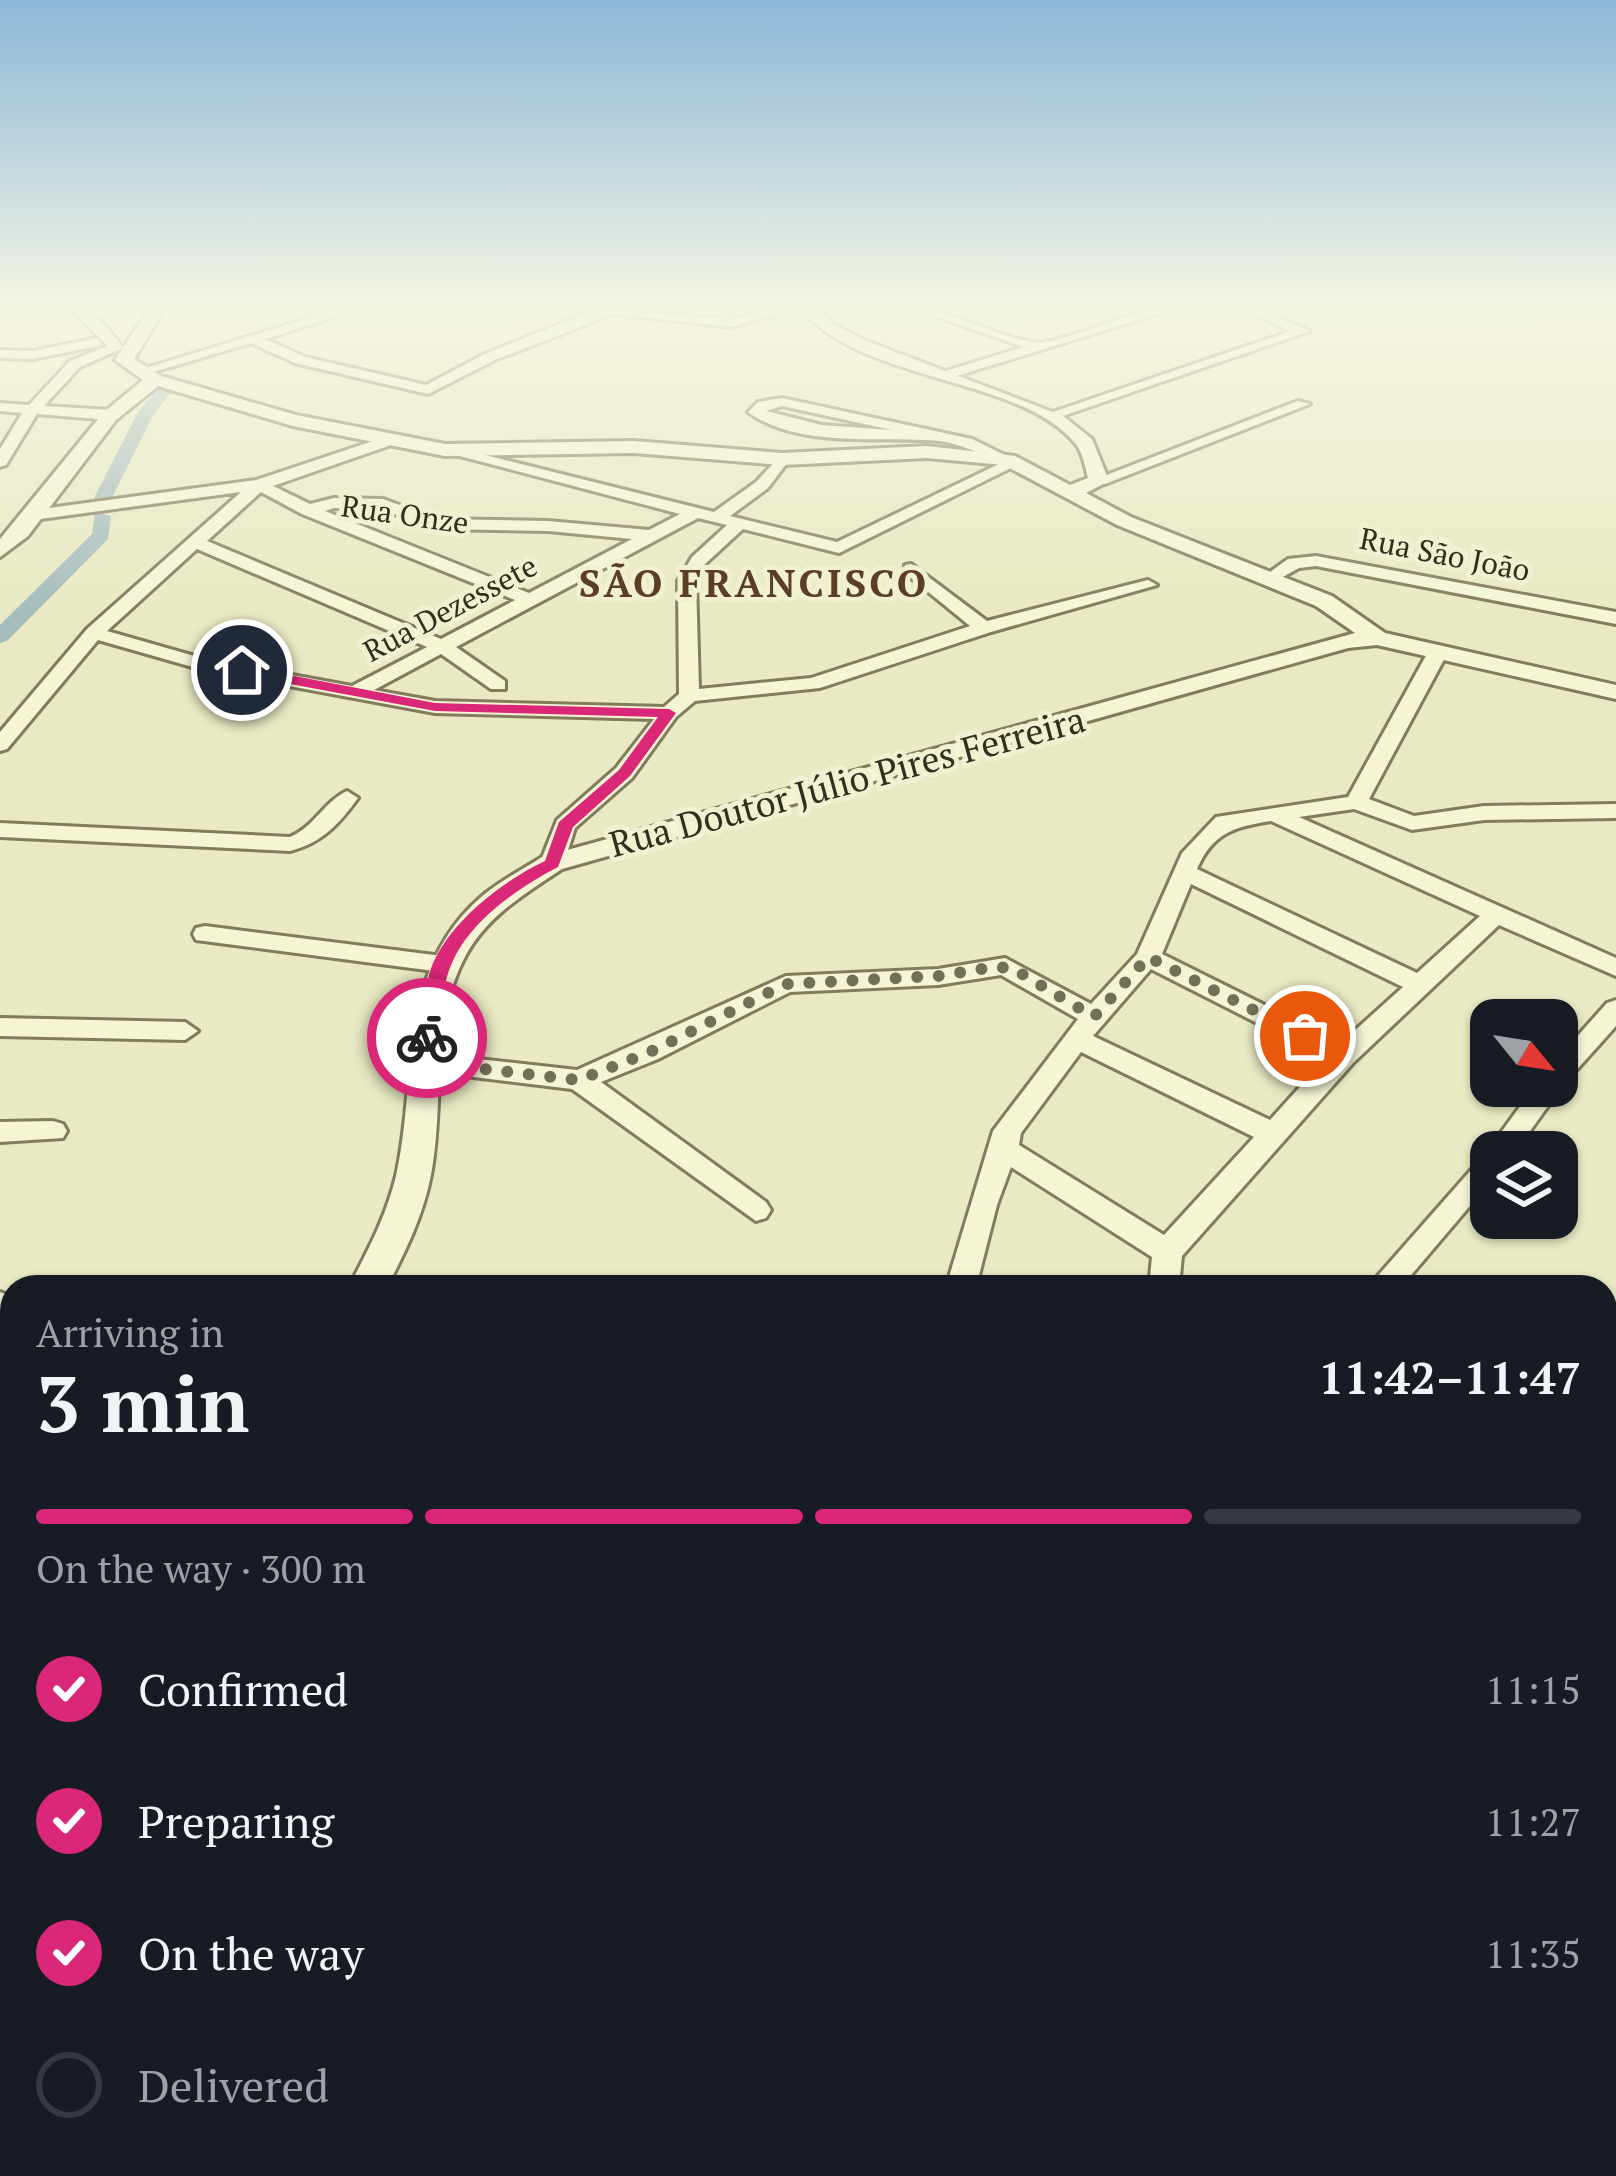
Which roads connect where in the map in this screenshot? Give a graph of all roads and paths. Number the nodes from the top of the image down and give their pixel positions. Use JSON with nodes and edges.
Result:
{"nodes":[{"id":1,"x":27,"y":411,"type":"edge"},
{"id":2,"x":31,"y":411,"type":"junction"},
{"id":3,"x":115,"y":411,"type":"edge"},
{"id":4,"x":261,"y":411,"type":"edge"},
{"id":5,"x":757,"y":411,"type":"edge"},
{"id":6,"x":822,"y":411,"type":"edge"},
{"id":7,"x":1036,"y":411,"type":"edge"},
{"id":8,"x":1066,"y":411,"type":"edge"},
{"id":9,"x":1286,"y":411,"type":"edge"},
{"id":10,"x":111,"y":415,"type":"junction"},
{"id":11,"x":1049,"y":416,"type":"junction"},
{"id":12,"x":944,"y":437,"type":"junction"},
{"id":13,"x":385,"y":442,"type":"junction"},
{"id":14,"x":446,"y":450,"type":"junction"},
{"id":15,"x":782,"y":459,"type":"junction"},
{"id":16,"x":0,"y":462,"type":"edge"},
{"id":17,"x":1011,"y":462,"type":"junction"},
{"id":18,"x":1099,"y":481,"type":"junction"},
{"id":19,"x":259,"y":485,"type":"junction"},
{"id":20,"x":1072,"y":491,"type":"junction"},
{"id":21,"x":308,"y":510,"type":"junction"},
{"id":22,"x":696,"y":512,"type":"junction"},
{"id":23,"x":33,"y":515,"type":"junction"},
{"id":24,"x":718,"y":517,"type":"junction"},
{"id":25,"x":740,"y":523,"type":"junction"},
{"id":26,"x":648,"y":535,"type":"junction"},
{"id":27,"x":197,"y":543,"type":"junction"},
{"id":28,"x":0,"y":551,"type":"edge"},
{"id":29,"x":910,"y":569,"type":"dead end"},
{"id":30,"x":1268,"y":580,"type":"junction"},
{"id":31,"x":1148,"y":585,"type":"dead end"},
{"id":32,"x":531,"y":600,"type":"junction"},
{"id":33,"x":1616,"y":617,"type":"edge"},
{"id":34,"x":984,"y":628,"type":"junction"},
{"id":35,"x":94,"y":633,"type":"junction"},
{"id":36,"x":1377,"y":638,"type":"junction"},
{"id":37,"x":442,"y":646,"type":"junction"},
{"id":38,"x":1438,"y":652,"type":"junction"},
{"id":39,"x":498,"y":686,"type":"dead end"},
{"id":40,"x":359,"y":690,"type":"junction"},
{"id":41,"x":1616,"y":692,"type":"edge"},
{"id":42,"x":689,"y":696,"type":"junction"},
{"id":43,"x":669,"y":713,"type":"junction"},
{"id":44,"x":0,"y":745,"type":"edge"},
{"id":45,"x":347,"y":798,"type":"dead end"},
{"id":46,"x":1356,"y":802,"type":"junction"},
{"id":47,"x":1616,"y":811,"type":"edge"},
{"id":48,"x":1269,"y":812,"type":"junction"},
{"id":49,"x":0,"y":830,"type":"edge"},
{"id":50,"x":552,"y":863,"type":"junction"},
{"id":51,"x":1184,"y":872,"type":"junction"},
{"id":52,"x":1495,"y":915,"type":"junction"},
{"id":53,"x":205,"y":934,"type":"dead end"},
{"id":54,"x":1148,"y":957,"type":"junction"},
{"id":55,"x":442,"y":964,"type":"junction"},
{"id":56,"x":1616,"y":968,"type":"edge"},
{"id":57,"x":1420,"y":985,"type":"junction"},
{"id":58,"x":1616,"y":1009,"type":"edge"},
{"id":59,"x":0,"y":1027,"type":"edge"},
{"id":60,"x":1086,"y":1028,"type":"junction"},
{"id":61,"x":185,"y":1030,"type":"dead end"},
{"id":62,"x":1578,"y":1053,"type":"edge"},
{"id":63,"x":1344,"y":1056,"type":"junction"},
{"id":64,"x":424,"y":1062,"type":"junction"},
{"id":65,"x":579,"y":1080,"type":"junction"},
{"id":66,"x":1534,"y":1107,"type":"edge"},
{"id":67,"x":1515,"y":1131,"type":"edge"},
{"id":68,"x":0,"y":1132,"type":"edge"},
{"id":69,"x":53,"y":1132,"type":"dead end"},
{"id":70,"x":1273,"y":1134,"type":"junction"},
{"id":71,"x":1004,"y":1149,"type":"junction"},
{"id":72,"x":1470,"y":1186,"type":"edge"},
{"id":73,"x":756,"y":1210,"type":"dead end"},
{"id":74,"x":1167,"y":1252,"type":"junction"},
{"id":75,"x":377,"y":1275,"type":"edge"},
{"id":76,"x":964,"y":1275,"type":"edge"},
{"id":77,"x":1165,"y":1275,"type":"edge"},
{"id":78,"x":1393,"y":1275,"type":"edge"}],
"edges":[{"from":1,"to":2,"type":"street"},
{"from":2,"to":10,"type":"street"},
{"from":2,"to":16,"type":"street"},
{"from":3,"to":10,"type":"street"},
{"from":4,"to":13,"type":"street"},
{"from":5,"to":12,"type":"street"},
{"from":6,"to":12,"type":"street"},
{"from":7,"to":11,"type":"street"},
{"from":8,"to":11,"type":"street"},
{"from":9,"to":18,"type":"street"},
{"from":10,"to":23,"type":"street"},
{"from":11,"to":18,"type":"street"},
{"from":12,"to":17,"type":"street"},
{"from":13,"to":14,"type":"street"},
{"from":13,"to":19,"type":"street"},
{"from":14,"to":15,"type":"street"},
{"from":14,"to":22,"type":"street"},
{"from":15,"to":17,"type":"street"},
{"from":15,"to":24,"type":"street"},
{"from":17,"to":20,"type":"street"},
{"from":17,"to":25,"type":"street"},
{"from":18,"to":20,"type":"street"},
{"from":19,"to":21,"type":"street"},
{"from":19,"to":23,"type":"street"},
{"from":19,"to":27,"type":"street"},
{"from":20,"to":30,"type":"street"},
{"from":21,"to":26,"type":"street","name":"Rua Onze"},
{"from":21,"to":32,"type":"street"},
{"from":22,"to":24,"type":"street"},
{"from":22,"to":26,"type":"street","name":"Rua Dezessete"},
{"from":23,"to":28,"type":"street"},
{"from":24,"to":25,"type":"street"},
{"from":25,"to":42,"type":"street"},
{"from":26,"to":32,"type":"street","name":"Rua Dezessete"},
{"from":27,"to":35,"type":"street"},
{"from":27,"to":37,"type":"street"},
{"from":29,"to":34,"type":"street"},
{"from":30,"to":33,"type":"street","name":"Rua São João"},
{"from":30,"to":36,"type":"street"},
{"from":31,"to":34,"type":"street"},
{"from":32,"to":37,"type":"street","name":"Rua Dezessete"},
{"from":34,"to":42,"type":"street"},
{"from":35,"to":40,"type":"street"},
{"from":35,"to":44,"type":"street"},
{"from":36,"to":38,"type":"street","name":"Rua Doutor Júlio Pires Ferreira"},
{"from":36,"to":50,"type":"street","name":"Rua Doutor Júlio Pires Ferreira"},
{"from":37,"to":39,"type":"street"},
{"from":37,"to":40,"type":"street","name":"Rua Dezessete"},
{"from":38,"to":41,"type":"street","name":"Rua Doutor Júlio Pires Ferreira"},
{"from":38,"to":46,"type":"street"},
{"from":40,"to":43,"type":"street"},
{"from":42,"to":43,"type":"street"},
{"from":43,"to":50,"type":"street"},
{"from":45,"to":49,"type":"street"},
{"from":46,"to":47,"type":"street"},
{"from":46,"to":48,"type":"street"},
{"from":48,"to":51,"type":"street"},
{"from":48,"to":52,"type":"street"},
{"from":50,"to":55,"type":"street","name":"Rua Doutor Júlio Pires Ferreira"},
{"from":51,"to":54,"type":"street"},
{"from":51,"to":57,"type":"street"},
{"from":52,"to":56,"type":"street"},
{"from":52,"to":57,"type":"street"},
{"from":53,"to":55,"type":"street"},
{"from":54,"to":60,"type":"street"},
{"from":54,"to":63,"type":"street"},
{"from":55,"to":64,"type":"street","name":"Rua Doutor Júlio Pires Ferreira"},
{"from":57,"to":63,"type":"street"},
{"from":58,"to":62,"type":"street"},
{"from":59,"to":61,"type":"street"},
{"from":60,"to":65,"type":"street"},
{"from":60,"to":70,"type":"street"},
{"from":60,"to":71,"type":"street"},
{"from":63,"to":70,"type":"street"},
{"from":64,"to":65,"type":"street"},
{"from":64,"to":75,"type":"street","name":"Rua Doutor Júlio Pires Ferreira"},
{"from":65,"to":73,"type":"street"},
{"from":66,"to":67,"type":"street"},
{"from":68,"to":69,"type":"street"},
{"from":70,"to":74,"type":"street"},
{"from":71,"to":74,"type":"street"},
{"from":71,"to":76,"type":"street"},
{"from":72,"to":78,"type":"street"},
{"from":74,"to":77,"type":"street"}]}
